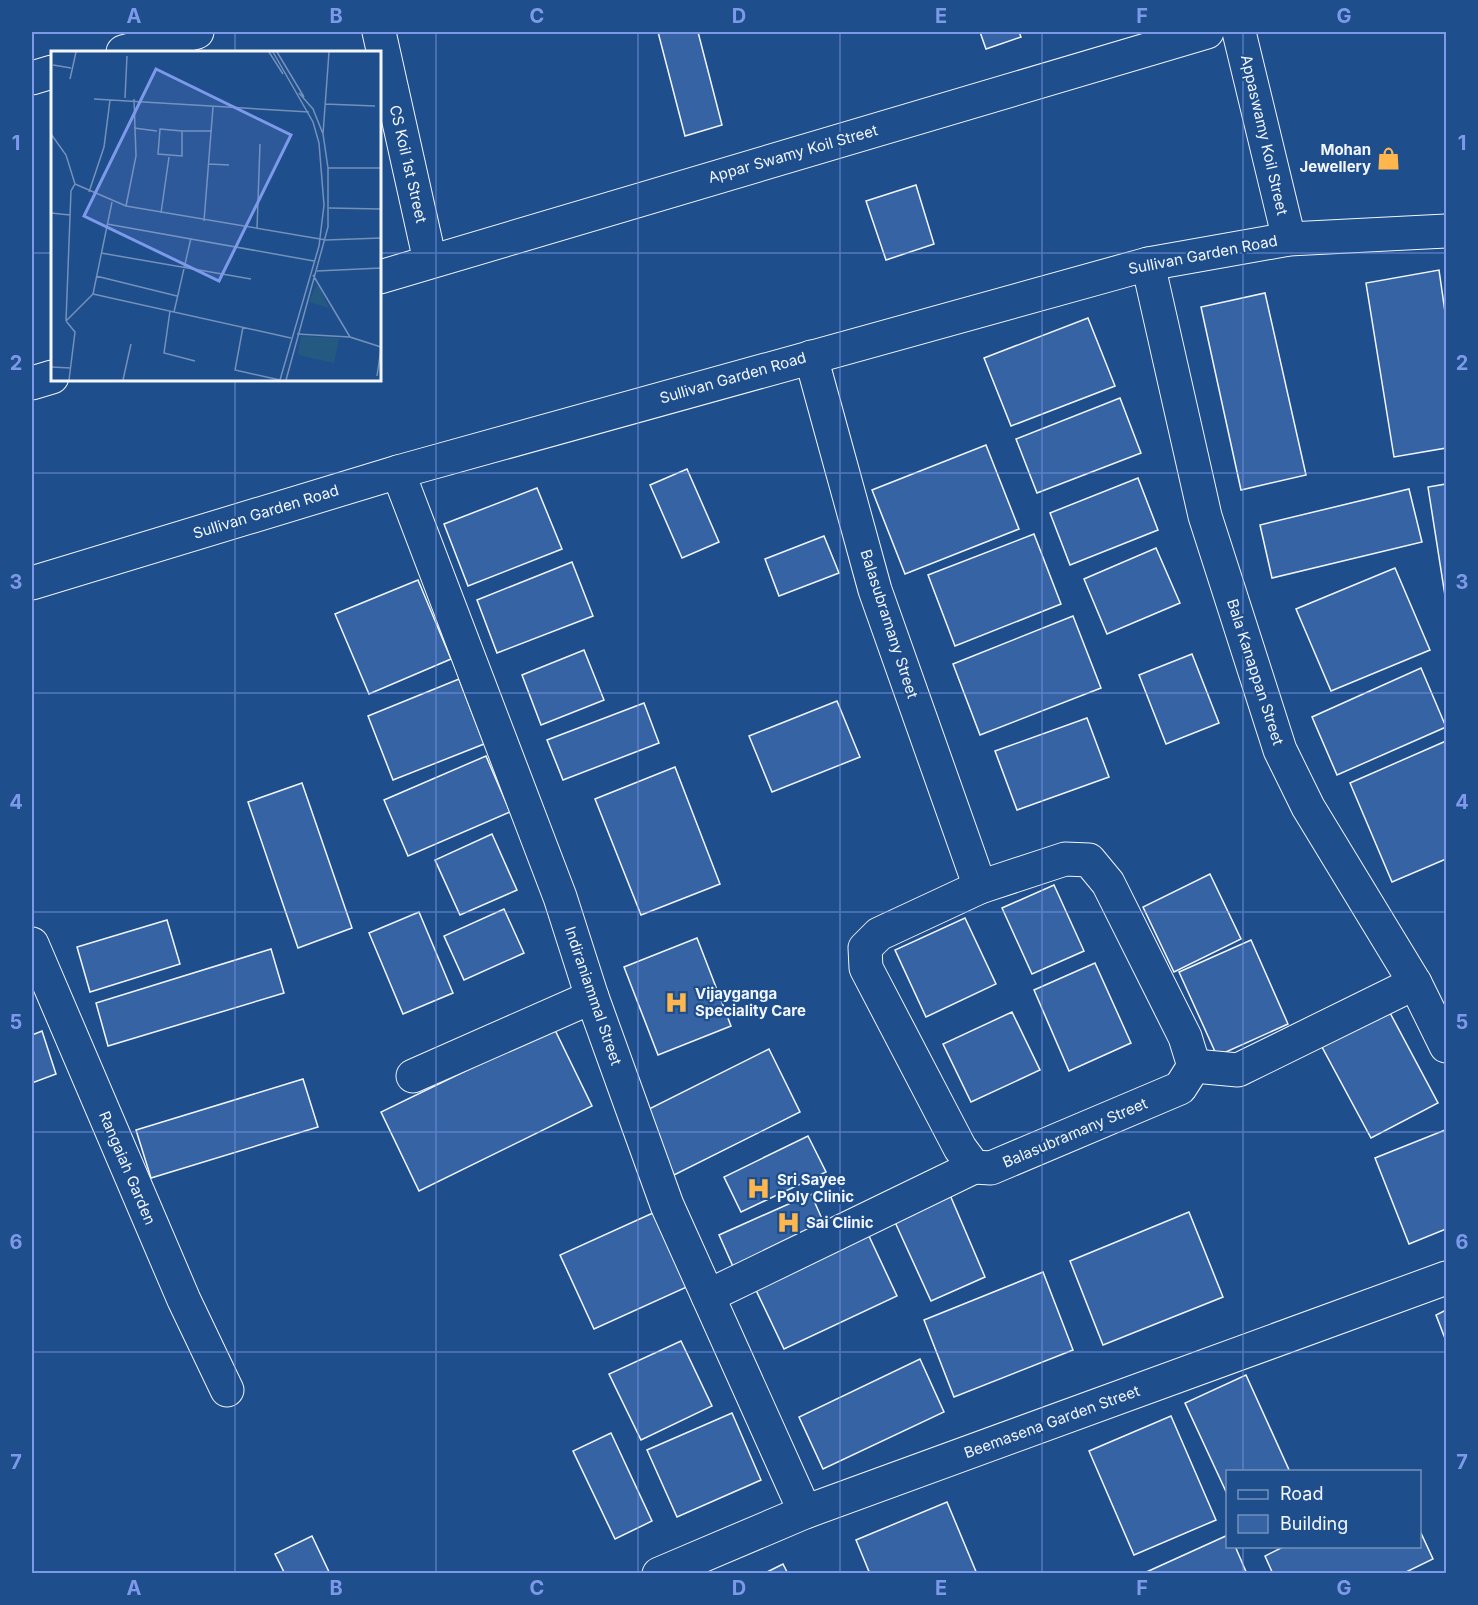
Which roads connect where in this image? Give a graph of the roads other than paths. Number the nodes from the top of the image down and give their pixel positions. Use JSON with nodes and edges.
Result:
{"nodes":[{"id":1,"x":197,"y":32,"type":"edge"},
{"id":2,"x":379,"y":32,"type":"edge"},
{"id":3,"x":1207,"y":32,"type":"edge"},
{"id":4,"x":1239,"y":32,"type":"edge"},
{"id":5,"x":127,"y":51,"type":"edge"},
{"id":6,"x":51,"y":72,"type":"edge"},
{"id":7,"x":32,"y":78,"type":"edge"},
{"id":8,"x":1446,"y":231,"type":"edge"},
{"id":9,"x":1289,"y":239,"type":"junction"},
{"id":10,"x":430,"y":261,"type":"junction"},
{"id":11,"x":1148,"y":264,"type":"junction"},
{"id":12,"x":381,"y":277,"type":"edge"},
{"id":13,"x":811,"y":357,"type":"junction"},
{"id":14,"x":51,"y":376,"type":"edge"},
{"id":15,"x":32,"y":383,"type":"edge"},
{"id":16,"x":398,"y":472,"type":"junction"},
{"id":17,"x":32,"y":583,"type":"edge"},
{"id":18,"x":980,"y":887,"type":"junction"},
{"id":19,"x":32,"y":944,"type":"edge"},
{"id":20,"x":1415,"y":983,"type":"junction"},
{"id":21,"x":592,"y":997,"type":"junction"},
{"id":22,"x":1446,"y":1046,"type":"edge"},
{"id":23,"x":1194,"y":1066,"type":"junction"},
{"id":24,"x":413,"y":1076,"type":"dead end"},
{"id":25,"x":974,"y":1167,"type":"junction"},
{"id":26,"x":1446,"y":1278,"type":"edge"},
{"id":27,"x":708,"y":1296,"type":"junction"},
{"id":28,"x":228,"y":1390,"type":"dead end"},
{"id":29,"x":805,"y":1512,"type":"junction"},
{"id":30,"x":659,"y":1574,"type":"edge"}],
"edges":[{"from":1,"to":5,"type":"street"},
{"from":2,"to":10,"type":"street","name":"CS Koil 1st Street"},
{"from":3,"to":10,"type":"street","name":"Appar Swamy Koil Street"},
{"from":4,"to":9,"type":"street","name":"Appaswamy Koil Street"},
{"from":6,"to":7,"type":"street"},
{"from":8,"to":9,"type":"street","name":"Sullivan Garden Road"},
{"from":9,"to":11,"type":"street","name":"Sullivan Garden Road"},
{"from":10,"to":12,"type":"street","name":"Appar Swamy Koil Street"},
{"from":11,"to":13,"type":"street","name":"Sullivan Garden Road"},
{"from":11,"to":20,"type":"street","name":"Bala Kanappan Street"},
{"from":13,"to":16,"type":"street","name":"Sullivan Garden Road"},
{"from":13,"to":18,"type":"street","name":"Balasubramany Street"},
{"from":14,"to":15,"type":"street"},
{"from":16,"to":17,"type":"street","name":"Sullivan Garden Road"},
{"from":16,"to":21,"type":"street","name":"Indiraniammal Street"},
{"from":18,"to":23,"type":"street"},
{"from":18,"to":25,"type":"street"},
{"from":19,"to":28,"type":"street","name":"Rangaiah Garden"},
{"from":20,"to":22,"type":"street","name":"Bala Kanappan Street"},
{"from":20,"to":23,"type":"street"},
{"from":21,"to":24,"type":"street"},
{"from":21,"to":27,"type":"street","name":"Indiraniammal Street"},
{"from":23,"to":25,"type":"street","name":"Balasubramany Street"},
{"from":25,"to":27,"type":"street","name":"Balasubramany Street"},
{"from":26,"to":29,"type":"street","name":"Beemasena Garden Street"},
{"from":27,"to":29,"type":"street","name":"Indiraniammal Street"},
{"from":29,"to":30,"type":"street","name":"Beemasena Garden Street"}]}
